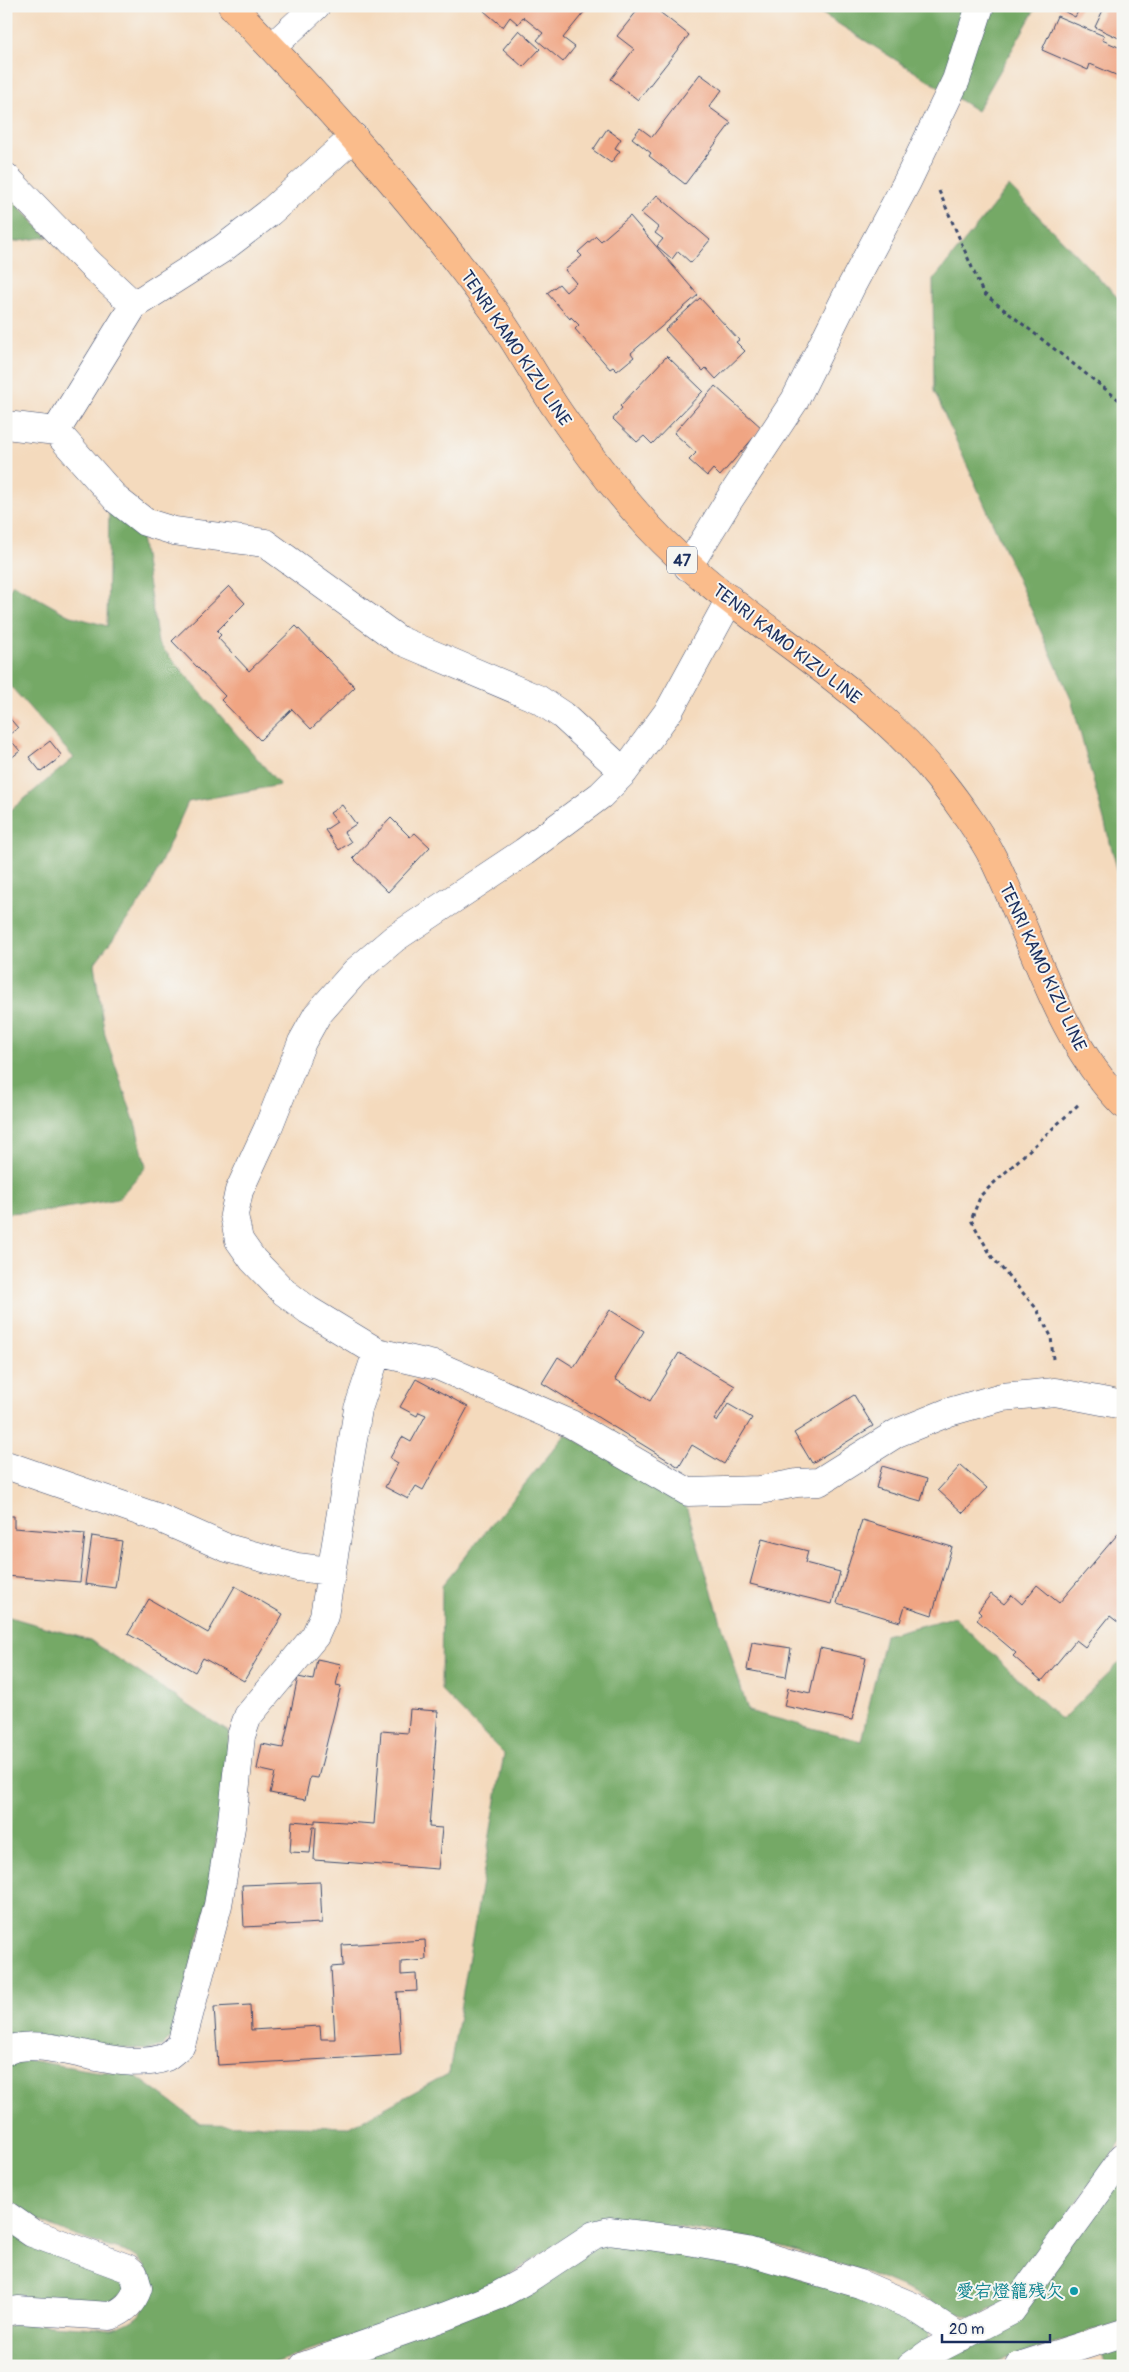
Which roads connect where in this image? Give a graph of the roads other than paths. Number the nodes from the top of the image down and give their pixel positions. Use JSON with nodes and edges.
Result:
{"nodes":[{"id":1,"x":232,"y":6,"type":"edge"},
{"id":2,"x":316,"y":6,"type":"edge"},
{"id":3,"x":980,"y":6,"type":"edge"},
{"id":4,"x":272,"y":47,"type":"junction"},
{"id":5,"x":354,"y":137,"type":"junction"},
{"id":6,"x":6,"y":177,"type":"edge"},
{"id":7,"x":134,"y":305,"type":"junction"},
{"id":8,"x":6,"y":425,"type":"edge"},
{"id":9,"x":56,"y":431,"type":"junction"},
{"id":10,"x":688,"y":567,"type":"junction"},
{"id":11,"x":730,"y":599,"type":"junction"},
{"id":12,"x":624,"y":772,"type":"junction"},
{"id":13,"x":1123,"y":1104,"type":"edge"},
{"id":14,"x":377,"y":1352,"type":"junction"},
{"id":15,"x":1123,"y":1404,"type":"edge"},
{"id":16,"x":6,"y":1465,"type":"edge"},
{"id":17,"x":330,"y":1571,"type":"junction"},
{"id":18,"x":6,"y":2051,"type":"edge"},
{"id":19,"x":1123,"y":2157,"type":"edge"},
{"id":20,"x":6,"y":2215,"type":"edge"},
{"id":21,"x":6,"y":2312,"type":"edge"},
{"id":22,"x":1123,"y":2333,"type":"edge"},
{"id":23,"x":961,"y":2338,"type":"junction"},
{"id":24,"x":304,"y":2366,"type":"edge"},
{"id":25,"x":911,"y":2366,"type":"edge"},
{"id":26,"x":1019,"y":2366,"type":"edge"}],
"edges":[{"from":1,"to":4,"type":"main road","name":"TENRI KAMO KIZU LINE","number":"47"},
{"from":2,"to":4,"type":"street"},
{"from":3,"to":10,"type":"street"},
{"from":4,"to":5,"type":"main road","name":"TENRI KAMO KIZU LINE","number":"47"},
{"from":5,"to":7,"type":"street"},
{"from":5,"to":10,"type":"main road","name":"TENRI KAMO KIZU LINE","number":"47"},
{"from":6,"to":7,"type":"street"},
{"from":7,"to":9,"type":"street"},
{"from":8,"to":9,"type":"street"},
{"from":9,"to":12,"type":"street"},
{"from":10,"to":11,"type":"main road","name":"TENRI KAMO KIZU LINE","number":"47"},
{"from":11,"to":12,"type":"street"},
{"from":11,"to":13,"type":"main road","name":"TENRI KAMO KIZU LINE","number":"47"},
{"from":12,"to":14,"type":"street"},
{"from":14,"to":15,"type":"street"},
{"from":14,"to":17,"type":"street"},
{"from":16,"to":17,"type":"street"},
{"from":17,"to":18,"type":"street"},
{"from":19,"to":23,"type":"street"},
{"from":20,"to":21,"type":"street"},
{"from":22,"to":26,"type":"street"},
{"from":23,"to":24,"type":"street"},
{"from":23,"to":25,"type":"street"}]}
